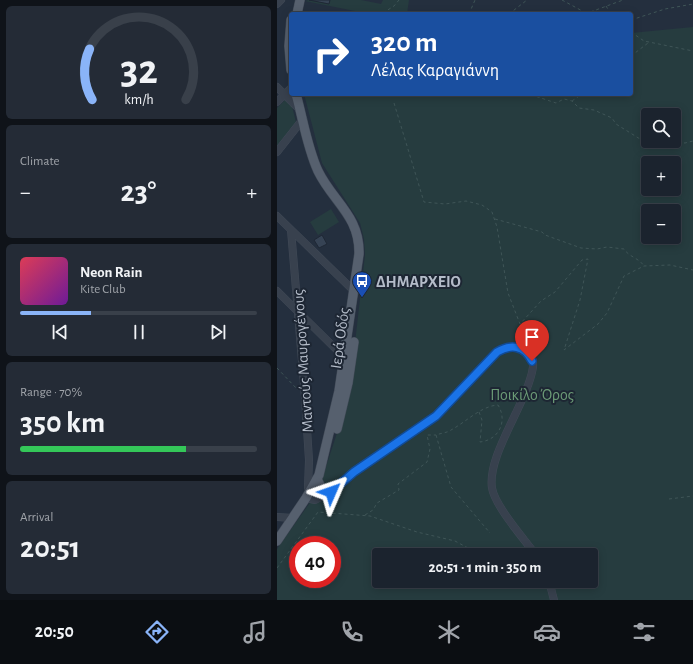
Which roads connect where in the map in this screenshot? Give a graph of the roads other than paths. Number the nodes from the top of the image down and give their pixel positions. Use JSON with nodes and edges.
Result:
{"nodes":[{"id":1,"x":281,"y":0,"type":"edge"},
{"id":2,"x":295,"y":0,"type":"edge"},
{"id":3,"x":300,"y":0,"type":"edge"},
{"id":4,"x":277,"y":4,"type":"edge"},
{"id":5,"x":292,"y":12,"type":"edge"},
{"id":6,"x":297,"y":12,"type":"edge"},
{"id":7,"x":277,"y":87,"type":"edge"},
{"id":8,"x":289,"y":90,"type":"edge"},
{"id":9,"x":285,"y":94,"type":"junction"},
{"id":10,"x":297,"y":96,"type":"edge"},
{"id":11,"x":303,"y":96,"type":"edge"},
{"id":12,"x":277,"y":102,"type":"edge"},
{"id":13,"x":302,"y":114,"type":"junction"},
{"id":14,"x":277,"y":152,"type":"edge"},
{"id":15,"x":277,"y":216,"type":"edge"},
{"id":16,"x":291,"y":230,"type":"junction"},
{"id":17,"x":277,"y":291,"type":"edge"},
{"id":18,"x":355,"y":292,"type":"junction"},
{"id":19,"x":299,"y":313,"type":"junction"},
{"id":20,"x":345,"y":358,"type":"junction"},
{"id":21,"x":318,"y":477,"type":"junction"},
{"id":22,"x":344,"y":479,"type":"junction"},
{"id":23,"x":328,"y":489,"type":"junction"},
{"id":24,"x":308,"y":495,"type":"junction"},
{"id":25,"x":277,"y":517,"type":"edge"},
{"id":26,"x":293,"y":518,"type":"junction"},
{"id":27,"x":277,"y":541,"type":"edge"},
{"id":28,"x":531,"y":548,"type":"edge"},
{"id":29,"x":550,"y":588,"type":"edge"},
{"id":30,"x":553,"y":600,"type":"edge"}],
"edges":[{"from":1,"to":4,"type":"street"},
{"from":2,"to":5,"type":"main road"},
{"from":3,"to":6,"type":"main road"},
{"from":7,"to":9,"type":"street"},
{"from":8,"to":9,"type":"street"},
{"from":9,"to":12,"type":"street"},
{"from":9,"to":13,"type":"street"},
{"from":10,"to":13,"type":"main road","name":"Ιερά Οδός"},
{"from":11,"to":21,"type":"main road","name":"Ιερά Οδός"},
{"from":13,"to":14,"type":"street"},
{"from":13,"to":18,"type":"main road","name":"Ιερά Οδός"},
{"from":15,"to":16,"type":"street"},
{"from":16,"to":18,"type":"street"},
{"from":16,"to":19,"type":"street","name":"Μαντούς Μαυρογένους"},
{"from":17,"to":19,"type":"street"},
{"from":18,"to":20,"type":"main road","name":"Ιερά Οδός"},
{"from":19,"to":20,"type":"street"},
{"from":19,"to":24,"type":"street","name":"Μαντούς Μαυρογένους"},
{"from":20,"to":21,"type":"main road","name":"Ιερά Οδός"},
{"from":21,"to":23,"type":"main road"},
{"from":21,"to":24,"type":"main road","name":"Ιερά Οδός"},
{"from":22,"to":23,"type":"street"},
{"from":22,"to":24,"type":"street"},
{"from":22,"to":28,"type":"street"},
{"from":23,"to":24,"type":"street"},
{"from":24,"to":26,"type":"main road","name":"Ιερά Οδός"},
{"from":25,"to":26,"type":"street"},
{"from":26,"to":27,"type":"main road","name":"Ιερά Οδός"},
{"from":29,"to":30,"type":"street"}]}
